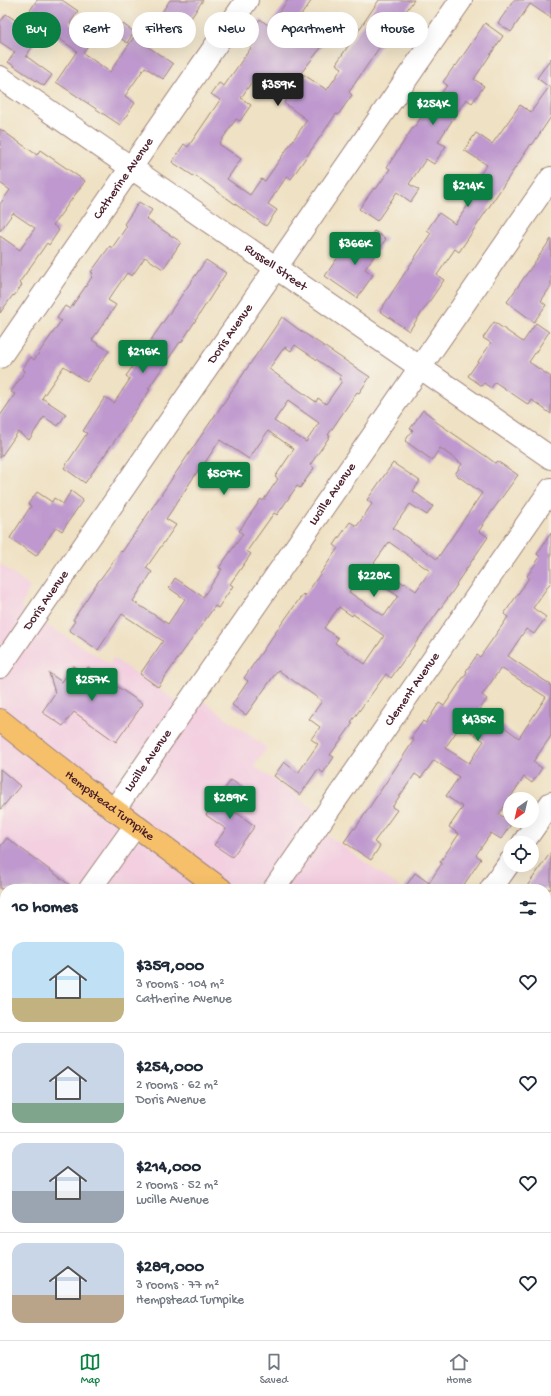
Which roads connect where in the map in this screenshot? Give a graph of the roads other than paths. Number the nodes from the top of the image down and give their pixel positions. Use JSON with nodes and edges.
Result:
{"nodes":[{"id":1,"x":247,"y":0,"type":"edge"},
{"id":2,"x":461,"y":0,"type":"edge"},
{"id":3,"x":0,"y":77,"type":"edge"},
{"id":4,"x":131,"y":168,"type":"junction"},
{"id":5,"x":551,"y":178,"type":"edge"},
{"id":6,"x":276,"y":268,"type":"junction"},
{"id":7,"x":0,"y":357,"type":"edge"},
{"id":8,"x":420,"y":367,"type":"junction"},
{"id":9,"x":551,"y":458,"type":"edge"},
{"id":10,"x":551,"y":489,"type":"edge"},
{"id":11,"x":0,"y":667,"type":"edge"},
{"id":12,"x":0,"y":720,"type":"edge"},
{"id":13,"x":551,"y":803,"type":"edge"},
{"id":14,"x":114,"y":810,"type":"junction"},
{"id":15,"x":135,"y":826,"type":"junction"},
{"id":16,"x":528,"y":836,"type":"edge"},
{"id":17,"x":503,"y":872,"type":"edge"},
{"id":18,"x":94,"y":884,"type":"edge"},
{"id":19,"x":214,"y":884,"type":"edge"},
{"id":20,"x":277,"y":884,"type":"edge"},
{"id":21,"x":495,"y":884,"type":"edge"}],
"edges":[{"from":1,"to":4,"type":"street","name":"Catherine Avenue"},
{"from":2,"to":6,"type":"street","name":"Doris Avenue"},
{"from":3,"to":4,"type":"street","name":"Russell Street"},
{"from":4,"to":6,"type":"street","name":"Russell Street"},
{"from":4,"to":7,"type":"street","name":"Catherine Avenue"},
{"from":5,"to":8,"type":"street","name":"Lucille Avenue"},
{"from":6,"to":8,"type":"street","name":"Russell Street"},
{"from":6,"to":11,"type":"street","name":"Doris Avenue"},
{"from":8,"to":9,"type":"street","name":"Russell Street"},
{"from":8,"to":14,"type":"street","name":"Lucille Avenue"},
{"from":10,"to":20,"type":"street","name":"Clement Avenue"},
{"from":12,"to":14,"type":"main road","name":"Hempstead Turnpike"},
{"from":13,"to":16,"type":"street"},
{"from":14,"to":15,"type":"main road","name":"Hempstead Turnpike"},
{"from":15,"to":18,"type":"street"},
{"from":15,"to":19,"type":"main road","name":"Hempstead Turnpike"},
{"from":17,"to":21,"type":"street"}]}
